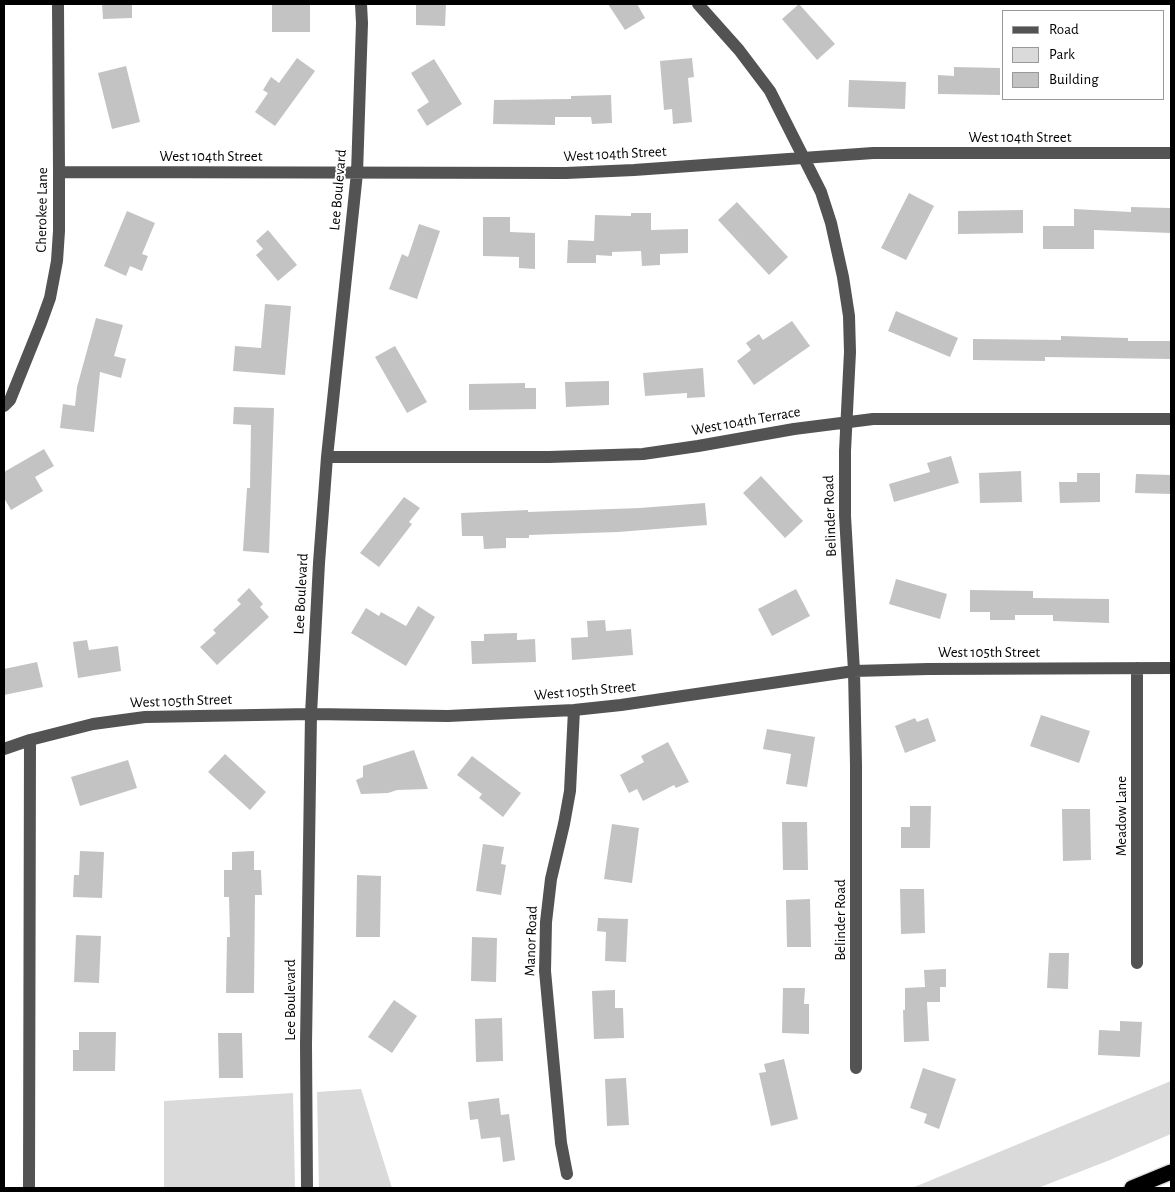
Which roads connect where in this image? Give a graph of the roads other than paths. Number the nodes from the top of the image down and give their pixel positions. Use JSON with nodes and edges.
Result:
{"nodes":[{"id":1,"x":58,"y":4,"type":"edge"},
{"id":2,"x":361,"y":4,"type":"edge"},
{"id":3,"x":698,"y":4,"type":"edge"},
{"id":4,"x":1171,"y":153,"type":"edge"},
{"id":5,"x":804,"y":157,"type":"junction"},
{"id":6,"x":59,"y":172,"type":"junction"},
{"id":7,"x":357,"y":173,"type":"junction"},
{"id":8,"x":4,"y":406,"type":"edge"},
{"id":9,"x":1171,"y":418,"type":"edge"},
{"id":10,"x":847,"y":422,"type":"junction"},
{"id":11,"x":327,"y":457,"type":"junction"},
{"id":12,"x":1137,"y":668,"type":"junction"},
{"id":13,"x":1171,"y":668,"type":"edge"},
{"id":14,"x":854,"y":671,"type":"junction"},
{"id":15,"x":574,"y":710,"type":"junction"},
{"id":16,"x":311,"y":714,"type":"junction"},
{"id":17,"x":30,"y":740,"type":"junction"},
{"id":18,"x":4,"y":749,"type":"edge"},
{"id":19,"x":1137,"y":963,"type":"dead end"},
{"id":20,"x":856,"y":1068,"type":"dead end"},
{"id":21,"x":1171,"y":1172,"type":"edge"},
{"id":22,"x":567,"y":1174,"type":"dead end"},
{"id":23,"x":29,"y":1188,"type":"edge"},
{"id":24,"x":307,"y":1188,"type":"edge"},
{"id":25,"x":1132,"y":1188,"type":"edge"}],
"edges":[{"from":1,"to":6,"type":"street","name":"Cherokee Lane"},
{"from":2,"to":7,"type":"street","name":"Lee Boulevard"},
{"from":3,"to":5,"type":"street","name":"Belinder Road"},
{"from":4,"to":5,"type":"street","name":"West 104th Street"},
{"from":5,"to":7,"type":"street","name":"West 104th Street"},
{"from":5,"to":10,"type":"street","name":"Belinder Road"},
{"from":6,"to":7,"type":"street","name":"West 104th Street"},
{"from":6,"to":8,"type":"street","name":"Cherokee Lane"},
{"from":7,"to":11,"type":"street","name":"Lee Boulevard"},
{"from":9,"to":10,"type":"street","name":"West 104th Terrace"},
{"from":10,"to":11,"type":"street","name":"West 104th Terrace"},
{"from":10,"to":14,"type":"street","name":"Belinder Road"},
{"from":11,"to":16,"type":"street","name":"Lee Boulevard"},
{"from":12,"to":13,"type":"street","name":"West 105th Street"},
{"from":12,"to":14,"type":"street","name":"West 105th Street"},
{"from":12,"to":19,"type":"street","name":"Meadow Lane"},
{"from":14,"to":15,"type":"street","name":"West 105th Street"},
{"from":14,"to":20,"type":"street","name":"Belinder Road"},
{"from":15,"to":16,"type":"street","name":"West 105th Street"},
{"from":15,"to":22,"type":"street","name":"Manor Road"},
{"from":16,"to":17,"type":"street","name":"West 105th Street"},
{"from":16,"to":24,"type":"street","name":"Lee Boulevard"},
{"from":17,"to":18,"type":"street","name":"West 105th Street"},
{"from":17,"to":23,"type":"street"},
{"from":21,"to":25,"type":"highway"}]}
